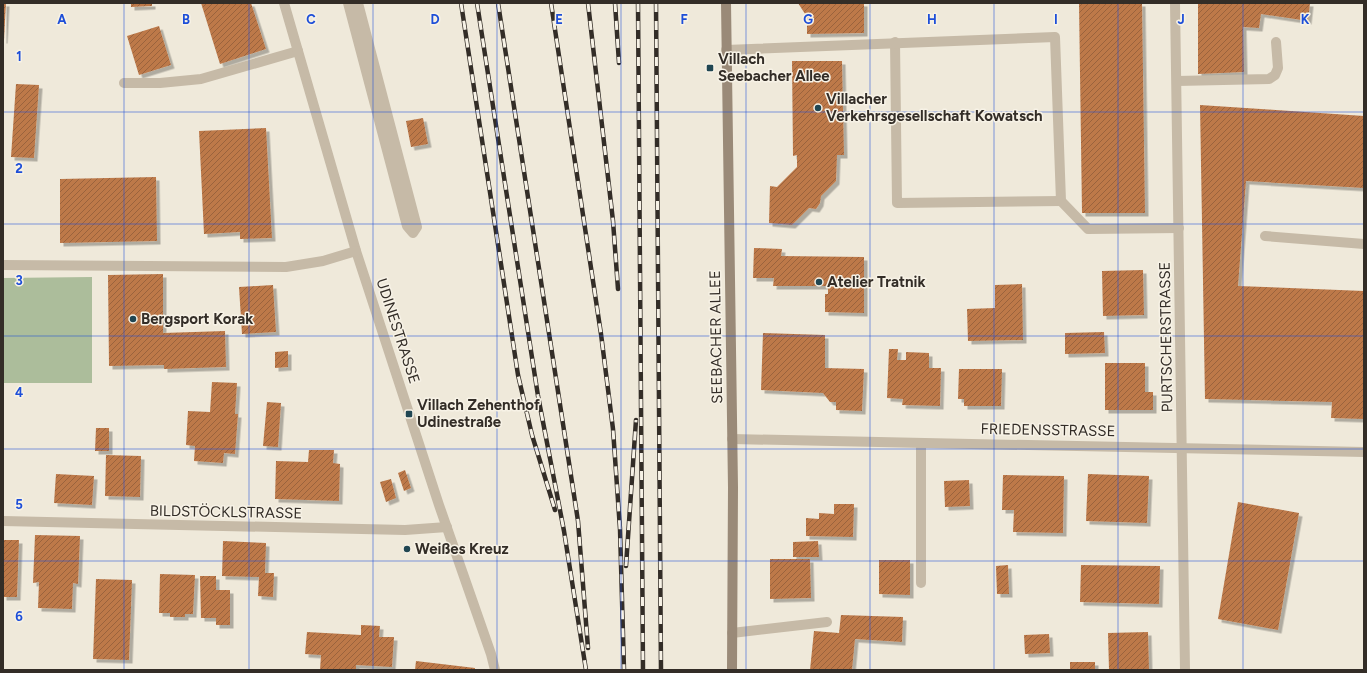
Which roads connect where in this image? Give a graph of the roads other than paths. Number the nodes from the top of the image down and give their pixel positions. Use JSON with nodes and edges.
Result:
{"nodes":[{"id":1,"x":284,"y":3,"type":"edge"},
{"id":2,"x":348,"y":3,"type":"edge"},
{"id":3,"x":358,"y":3,"type":"edge"},
{"id":4,"x":726,"y":3,"type":"edge"},
{"id":5,"x":1175,"y":3,"type":"edge"},
{"id":6,"x":895,"y":42,"type":"junction"},
{"id":7,"x":1276,"y":42,"type":"dead end"},
{"id":8,"x":726,"y":50,"type":"junction"},
{"id":9,"x":298,"y":51,"type":"junction"},
{"id":10,"x":1177,"y":81,"type":"junction"},
{"id":11,"x":124,"y":83,"type":"dead end"},
{"id":12,"x":1061,"y":201,"type":"junction"},
{"id":13,"x":1179,"y":228,"type":"junction"},
{"id":14,"x":1265,"y":236,"type":"dead end"},
{"id":15,"x":1364,"y":244,"type":"edge"},
{"id":16,"x":356,"y":251,"type":"junction"},
{"id":17,"x":3,"y":265,"type":"edge"},
{"id":18,"x":732,"y":439,"type":"junction"},
{"id":19,"x":921,"y":443,"type":"junction"},
{"id":20,"x":1183,"y":448,"type":"junction"},
{"id":21,"x":1364,"y":452,"type":"edge"},
{"id":22,"x":3,"y":522,"type":"edge"},
{"id":23,"x":447,"y":527,"type":"junction"},
{"id":24,"x":921,"y":583,"type":"dead end"},
{"id":25,"x":827,"y":622,"type":"dead end"},
{"id":26,"x":732,"y":633,"type":"junction"},
{"id":27,"x":495,"y":670,"type":"edge"},
{"id":28,"x":732,"y":670,"type":"edge"},
{"id":29,"x":1185,"y":670,"type":"edge"}],
"edges":[{"from":1,"to":9,"type":"street","name":"UDINESTRASSE"},
{"from":2,"to":3,"type":"street"},
{"from":4,"to":8,"type":"street","name":"SEEBACHER ALLEE"},
{"from":5,"to":10,"type":"street","name":"PURTSCHERSTRASSE"},
{"from":6,"to":8,"type":"street"},
{"from":6,"to":12,"type":"street"},
{"from":6,"to":12,"type":"street"},
{"from":7,"to":10,"type":"street"},
{"from":8,"to":18,"type":"street","name":"SEEBACHER ALLEE"},
{"from":9,"to":11,"type":"street"},
{"from":9,"to":16,"type":"street","name":"UDINESTRASSE"},
{"from":10,"to":13,"type":"street","name":"PURTSCHERSTRASSE"},
{"from":12,"to":13,"type":"street"},
{"from":13,"to":20,"type":"street","name":"PURTSCHERSTRASSE"},
{"from":14,"to":15,"type":"street"},
{"from":16,"to":17,"type":"street"},
{"from":16,"to":23,"type":"street","name":"UDINESTRASSE"},
{"from":18,"to":19,"type":"street","name":"FRIEDENSSTRASSE"},
{"from":18,"to":26,"type":"street","name":"SEEBACHER ALLEE"},
{"from":19,"to":20,"type":"street","name":"FRIEDENSSTRASSE"},
{"from":19,"to":24,"type":"street"},
{"from":20,"to":21,"type":"street","name":"FRIEDENSSTRASSE"},
{"from":20,"to":29,"type":"street","name":"PURTSCHERSTRASSE"},
{"from":22,"to":23,"type":"street","name":"BILDSTÖCKLSTRASSE"},
{"from":23,"to":27,"type":"street","name":"UDINESTRASSE"},
{"from":25,"to":26,"type":"street"},
{"from":26,"to":28,"type":"street","name":"SEEBACHER ALLEE"}]}
